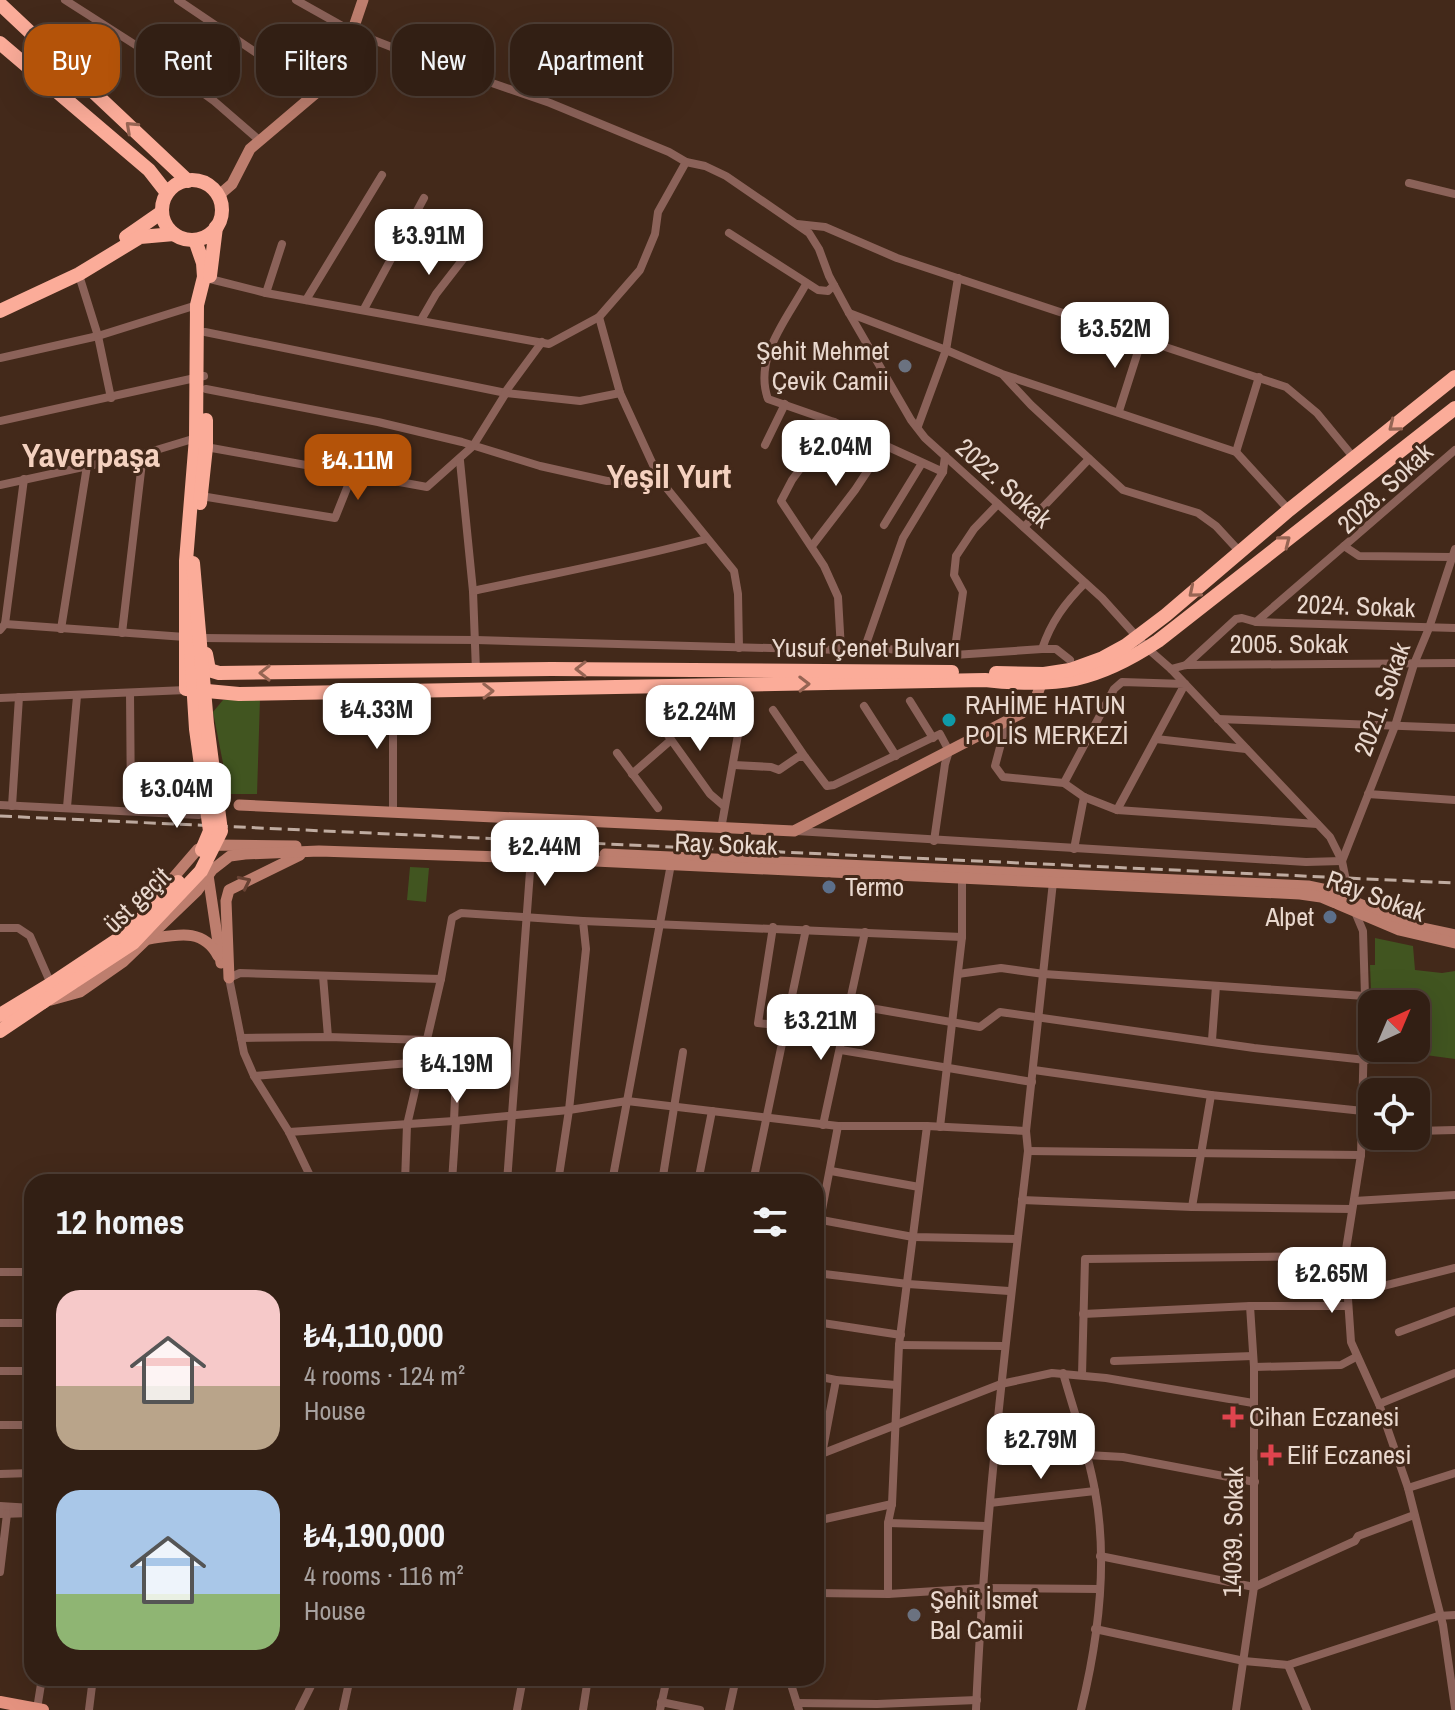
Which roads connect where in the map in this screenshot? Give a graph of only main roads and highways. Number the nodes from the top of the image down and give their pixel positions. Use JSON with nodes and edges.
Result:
{"nodes":[{"id":1,"x":0,"y":4,"type":"edge"},
{"id":2,"x":0,"y":43,"type":"edge"},
{"id":3,"x":188,"y":181,"type":"junction"},
{"id":4,"x":167,"y":193,"type":"junction"},
{"id":5,"x":162,"y":212,"type":"junction"},
{"id":6,"x":216,"y":227,"type":"junction"},
{"id":7,"x":174,"y":234,"type":"junction"},
{"id":8,"x":195,"y":240,"type":"junction"},
{"id":9,"x":78,"y":272,"type":"junction"},
{"id":10,"x":200,"y":304,"type":"junction"},
{"id":11,"x":0,"y":309,"type":"edge"},
{"id":12,"x":1455,"y":377,"type":"edge"},
{"id":13,"x":202,"y":381,"type":"junction"},
{"id":14,"x":1455,"y":408,"type":"edge"},
{"id":15,"x":201,"y":442,"type":"junction"},
{"id":16,"x":189,"y":562,"type":"junction"},
{"id":17,"x":1142,"y":642,"type":"junction"},
{"id":18,"x":1043,"y":679,"type":"junction"},
{"id":19,"x":0,"y":1015,"type":"edge"},
{"id":20,"x":0,"y":1031,"type":"edge"},
{"id":21,"x":0,"y":1702,"type":"edge"},
{"id":22,"x":40,"y":1710,"type":"edge"}],
"edges":[{"from":3,"to":1,"type":"highway","one_way":true},
{"from":2,"to":4,"type":"highway"},
{"from":3,"to":4,"type":"highway"},
{"from":3,"to":6,"type":"highway"},
{"from":4,"to":5,"type":"highway"},
{"from":5,"to":7,"type":"highway"},
{"from":5,"to":9,"type":"highway"},
{"from":6,"to":8,"type":"highway"},
{"from":6,"to":10,"type":"highway"},
{"from":7,"to":8,"type":"highway"},
{"from":7,"to":9,"type":"highway"},
{"from":8,"to":10,"type":"highway"},
{"from":9,"to":11,"type":"highway"},
{"from":10,"to":13,"type":"highway"},
{"from":10,"to":13,"type":"highway"},
{"from":12,"to":17,"type":"highway","name":"Yusuf Çenet Bulvarı","one_way":true},
{"from":13,"to":15,"type":"highway"},
{"from":17,"to":14,"type":"highway","name":"Yusuf Çenet Bulvarı","one_way":true},
{"from":15,"to":16,"type":"highway"},
{"from":15,"to":16,"type":"highway"},
{"from":18,"to":16,"type":"highway","name":"Yusuf Çenet Bulvarı","one_way":true},
{"from":16,"to":18,"type":"highway","name":"Yusuf Çenet Bulvarı","one_way":true},
{"from":16,"to":19,"type":"highway","bridge":true},
{"from":16,"to":20,"type":"highway","name":"üst geçit","bridge":true},
{"from":17,"to":18,"type":"highway","name":"Yusuf Çenet Bulvarı"},
{"from":21,"to":22,"type":"main road"}]}
